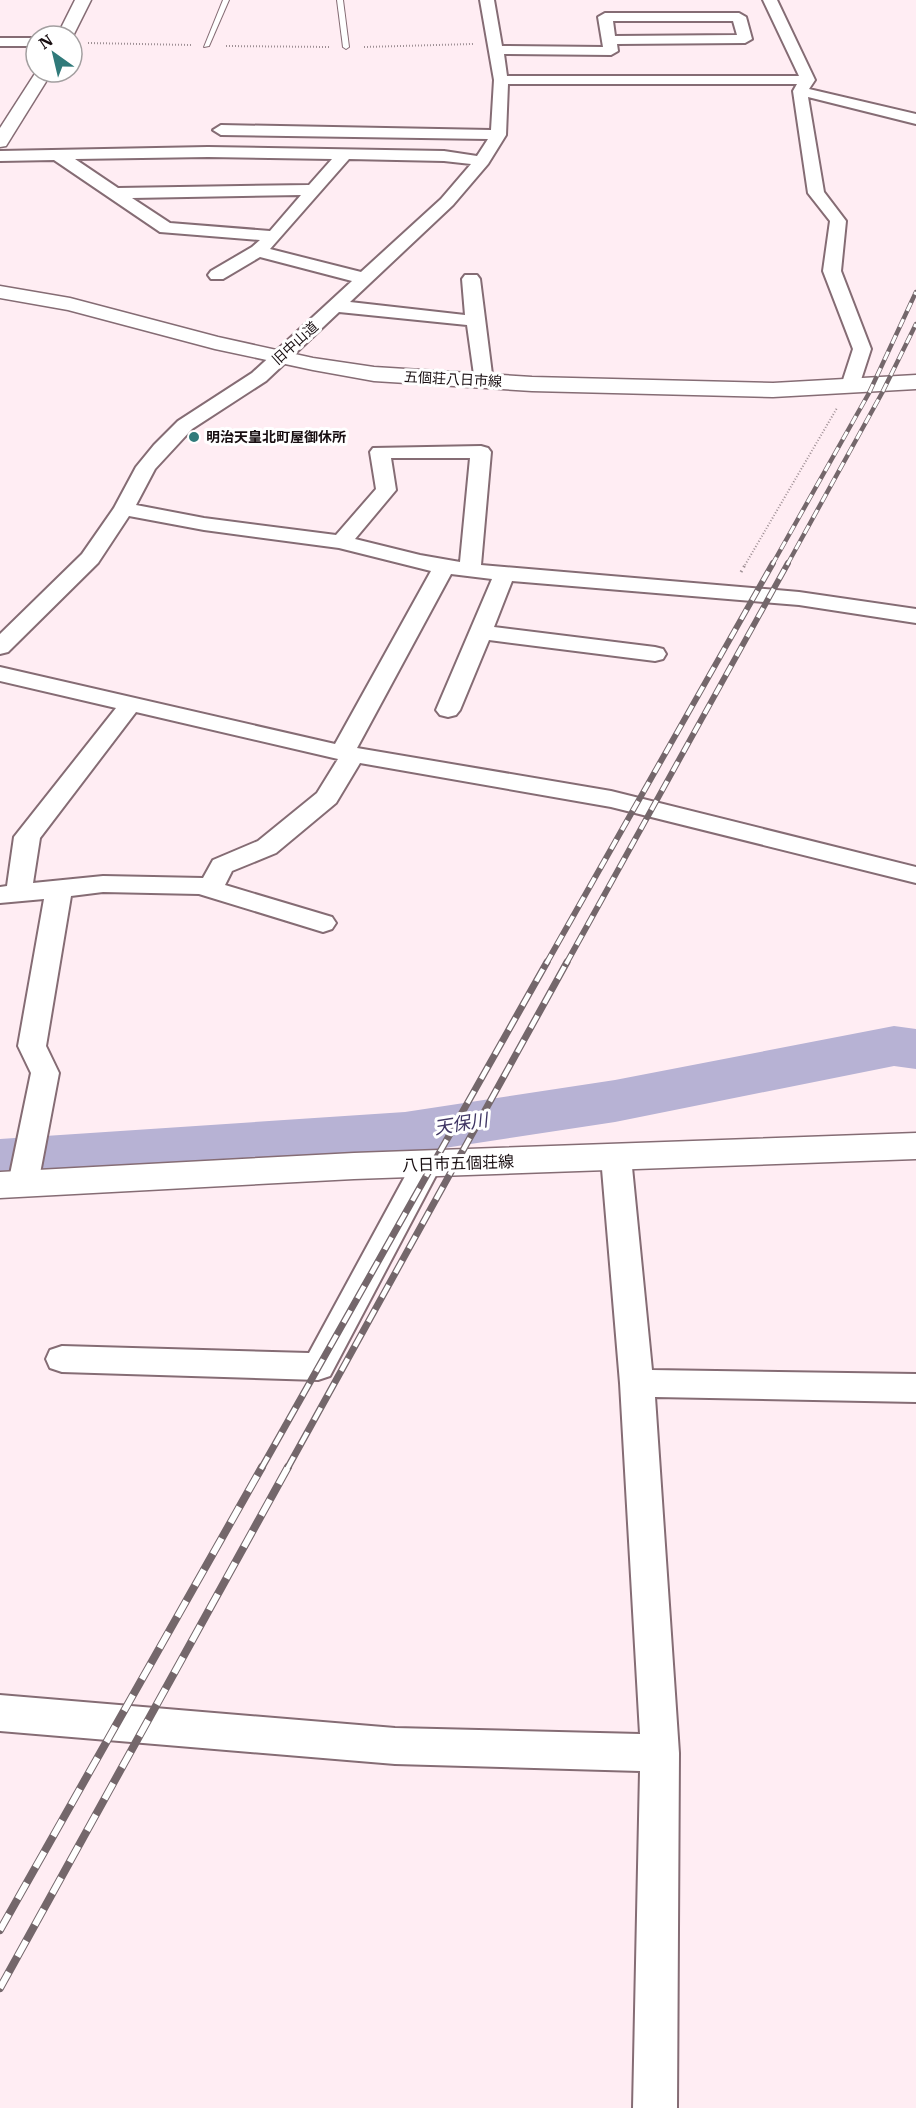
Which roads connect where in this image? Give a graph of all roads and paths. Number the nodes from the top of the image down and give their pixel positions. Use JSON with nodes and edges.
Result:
{"nodes":[{"id":1,"x":83,"y":0,"type":"edge"},
{"id":2,"x":226,"y":0,"type":"edge"},
{"id":3,"x":340,"y":0,"type":"edge"},
{"id":4,"x":487,"y":0,"type":"edge"},
{"id":5,"x":770,"y":0,"type":"edge"},
{"id":6,"x":71,"y":24,"type":"edge"},
{"id":7,"x":609,"y":40,"type":"junction"},
{"id":8,"x":0,"y":42,"type":"edge"},
{"id":9,"x":24,"y":42,"type":"edge"},
{"id":10,"x":84,"y":43,"type":"edge"},
{"id":11,"x":206,"y":46,"type":"junction"},
{"id":12,"x":346,"y":47,"type":"junction"},
{"id":13,"x":496,"y":47,"type":"junction"},
{"id":14,"x":501,"y":80,"type":"junction"},
{"id":15,"x":36,"y":84,"type":"edge"},
{"id":16,"x":804,"y":86,"type":"junction"},
{"id":17,"x":916,"y":119,"type":"edge"},
{"id":18,"x":221,"y":130,"type":"dead end"},
{"id":19,"x":498,"y":135,"type":"junction"},
{"id":20,"x":0,"y":142,"type":"edge"},
{"id":21,"x":58,"y":155,"type":"junction"},
{"id":22,"x":344,"y":155,"type":"junction"},
{"id":23,"x":0,"y":156,"type":"edge"},
{"id":24,"x":482,"y":161,"type":"junction"},
{"id":25,"x":313,"y":190,"type":"junction"},
{"id":26,"x":114,"y":193,"type":"junction"},
{"id":27,"x":274,"y":236,"type":"junction"},
{"id":28,"x":258,"y":251,"type":"junction"},
{"id":29,"x":217,"y":275,"type":"dead end"},
{"id":30,"x":363,"y":278,"type":"junction"},
{"id":31,"x":471,"y":279,"type":"dead end"},
{"id":32,"x":0,"y":292,"type":"edge"},
{"id":33,"x":335,"y":306,"type":"junction"},
{"id":34,"x":475,"y":321,"type":"junction"},
{"id":35,"x":278,"y":357,"type":"junction"},
{"id":36,"x":484,"y":382,"type":"junction"},
{"id":37,"x":916,"y":382,"type":"edge"},
{"id":38,"x":850,"y":386,"type":"junction"},
{"id":39,"x":124,"y":508,"type":"junction"},
{"id":40,"x":341,"y":542,"type":"junction"},
{"id":41,"x":444,"y":567,"type":"junction"},
{"id":42,"x":470,"y":569,"type":"junction"},
{"id":43,"x":505,"y":573,"type":"junction"},
{"id":44,"x":730,"y":591,"type":"junction"},
{"id":45,"x":916,"y":616,"type":"edge"},
{"id":46,"x":482,"y":632,"type":"junction"},
{"id":47,"x":0,"y":647,"type":"edge"},
{"id":48,"x":655,"y":654,"type":"dead end"},
{"id":49,"x":0,"y":674,"type":"edge"},
{"id":50,"x":130,"y":705,"type":"junction"},
{"id":51,"x":448,"y":710,"type":"dead end"},
{"id":52,"x":348,"y":753,"type":"junction"},
{"id":53,"x":916,"y":875,"type":"edge"},
{"id":54,"x":59,"y":889,"type":"junction"},
{"id":55,"x":210,"y":889,"type":"junction"},
{"id":56,"x":9,"y":894,"type":"edge"},
{"id":57,"x":323,"y":923,"type":"dead end"},
{"id":58,"x":916,"y":1146,"type":"edge"},
{"id":59,"x":616,"y":1157,"type":"junction"},
{"id":60,"x":428,"y":1164,"type":"junction"},
{"id":61,"x":12,"y":1184,"type":"edge"},
{"id":62,"x":62,"y":1359,"type":"dead end"},
{"id":63,"x":637,"y":1383,"type":"junction"},
{"id":64,"x":916,"y":1388,"type":"edge"},
{"id":65,"x":0,"y":1713,"type":"edge"},
{"id":66,"x":660,"y":1753,"type":"junction"},
{"id":67,"x":655,"y":2108,"type":"edge"}],
"edges":[{"from":1,"to":6,"type":"main road"},
{"from":2,"to":11,"type":"lane"},
{"from":3,"to":12,"type":"lane"},
{"from":4,"to":13,"type":"street","name":"旧中山道"},
{"from":5,"to":16,"type":"street"},
{"from":7,"to":7,"type":"street"},
{"from":7,"to":13,"type":"street"},
{"from":8,"to":9,"type":"street"},
{"from":10,"to":11,"type":"path"},
{"from":11,"to":12,"type":"path"},
{"from":12,"to":13,"type":"path"},
{"from":13,"to":14,"type":"street","name":"旧中山道"},
{"from":14,"to":16,"type":"street"},
{"from":14,"to":19,"type":"street","name":"旧中山道"},
{"from":15,"to":20,"type":"main road"},
{"from":16,"to":17,"type":"street"},
{"from":16,"to":38,"type":"street"},
{"from":18,"to":19,"type":"street"},
{"from":19,"to":24,"type":"street","name":"旧中山道"},
{"from":21,"to":22,"type":"street"},
{"from":21,"to":23,"type":"street"},
{"from":21,"to":26,"type":"street"},
{"from":22,"to":24,"type":"street"},
{"from":22,"to":25,"type":"street"},
{"from":24,"to":30,"type":"street","name":"旧中山道"},
{"from":25,"to":26,"type":"street"},
{"from":25,"to":27,"type":"street"},
{"from":26,"to":27,"type":"street"},
{"from":27,"to":28,"type":"street"},
{"from":28,"to":29,"type":"street"},
{"from":28,"to":30,"type":"street"},
{"from":30,"to":33,"type":"street","name":"旧中山道"},
{"from":31,"to":34,"type":"street"},
{"from":32,"to":35,"type":"main road","name":"五個荘八日市線"},
{"from":33,"to":34,"type":"street"},
{"from":33,"to":35,"type":"street","name":"旧中山道"},
{"from":34,"to":36,"type":"street"},
{"from":35,"to":36,"type":"main road","name":"五個荘八日市線"},
{"from":35,"to":39,"type":"street","name":"旧中山道"},
{"from":36,"to":38,"type":"main road","name":"五個荘八日市線"},
{"from":37,"to":38,"type":"main road","name":"五個荘八日市線"},
{"from":38,"to":44,"type":"path"},
{"from":39,"to":40,"type":"street"},
{"from":39,"to":47,"type":"street","name":"旧中山道"},
{"from":40,"to":41,"type":"street"},
{"from":40,"to":42,"type":"street"},
{"from":41,"to":42,"type":"street"},
{"from":41,"to":52,"type":"street"},
{"from":42,"to":43,"type":"street"},
{"from":43,"to":44,"type":"street"},
{"from":43,"to":46,"type":"street"},
{"from":44,"to":45,"type":"street"},
{"from":46,"to":48,"type":"street"},
{"from":46,"to":51,"type":"street"},
{"from":49,"to":50,"type":"street"},
{"from":50,"to":52,"type":"street"},
{"from":50,"to":56,"type":"street"},
{"from":52,"to":53,"type":"street"},
{"from":52,"to":55,"type":"street"},
{"from":54,"to":55,"type":"street"},
{"from":54,"to":56,"type":"street"},
{"from":54,"to":61,"type":"street"},
{"from":55,"to":57,"type":"street"},
{"from":58,"to":59,"type":"main road","name":"八日市五個荘線"},
{"from":59,"to":60,"type":"main road","name":"八日市五個荘線"},
{"from":59,"to":63,"type":"street"},
{"from":60,"to":61,"type":"main road","name":"八日市五個荘線"},
{"from":60,"to":62,"type":"street"},
{"from":63,"to":64,"type":"street"},
{"from":63,"to":66,"type":"street"},
{"from":65,"to":66,"type":"street"},
{"from":66,"to":67,"type":"street"}]}
